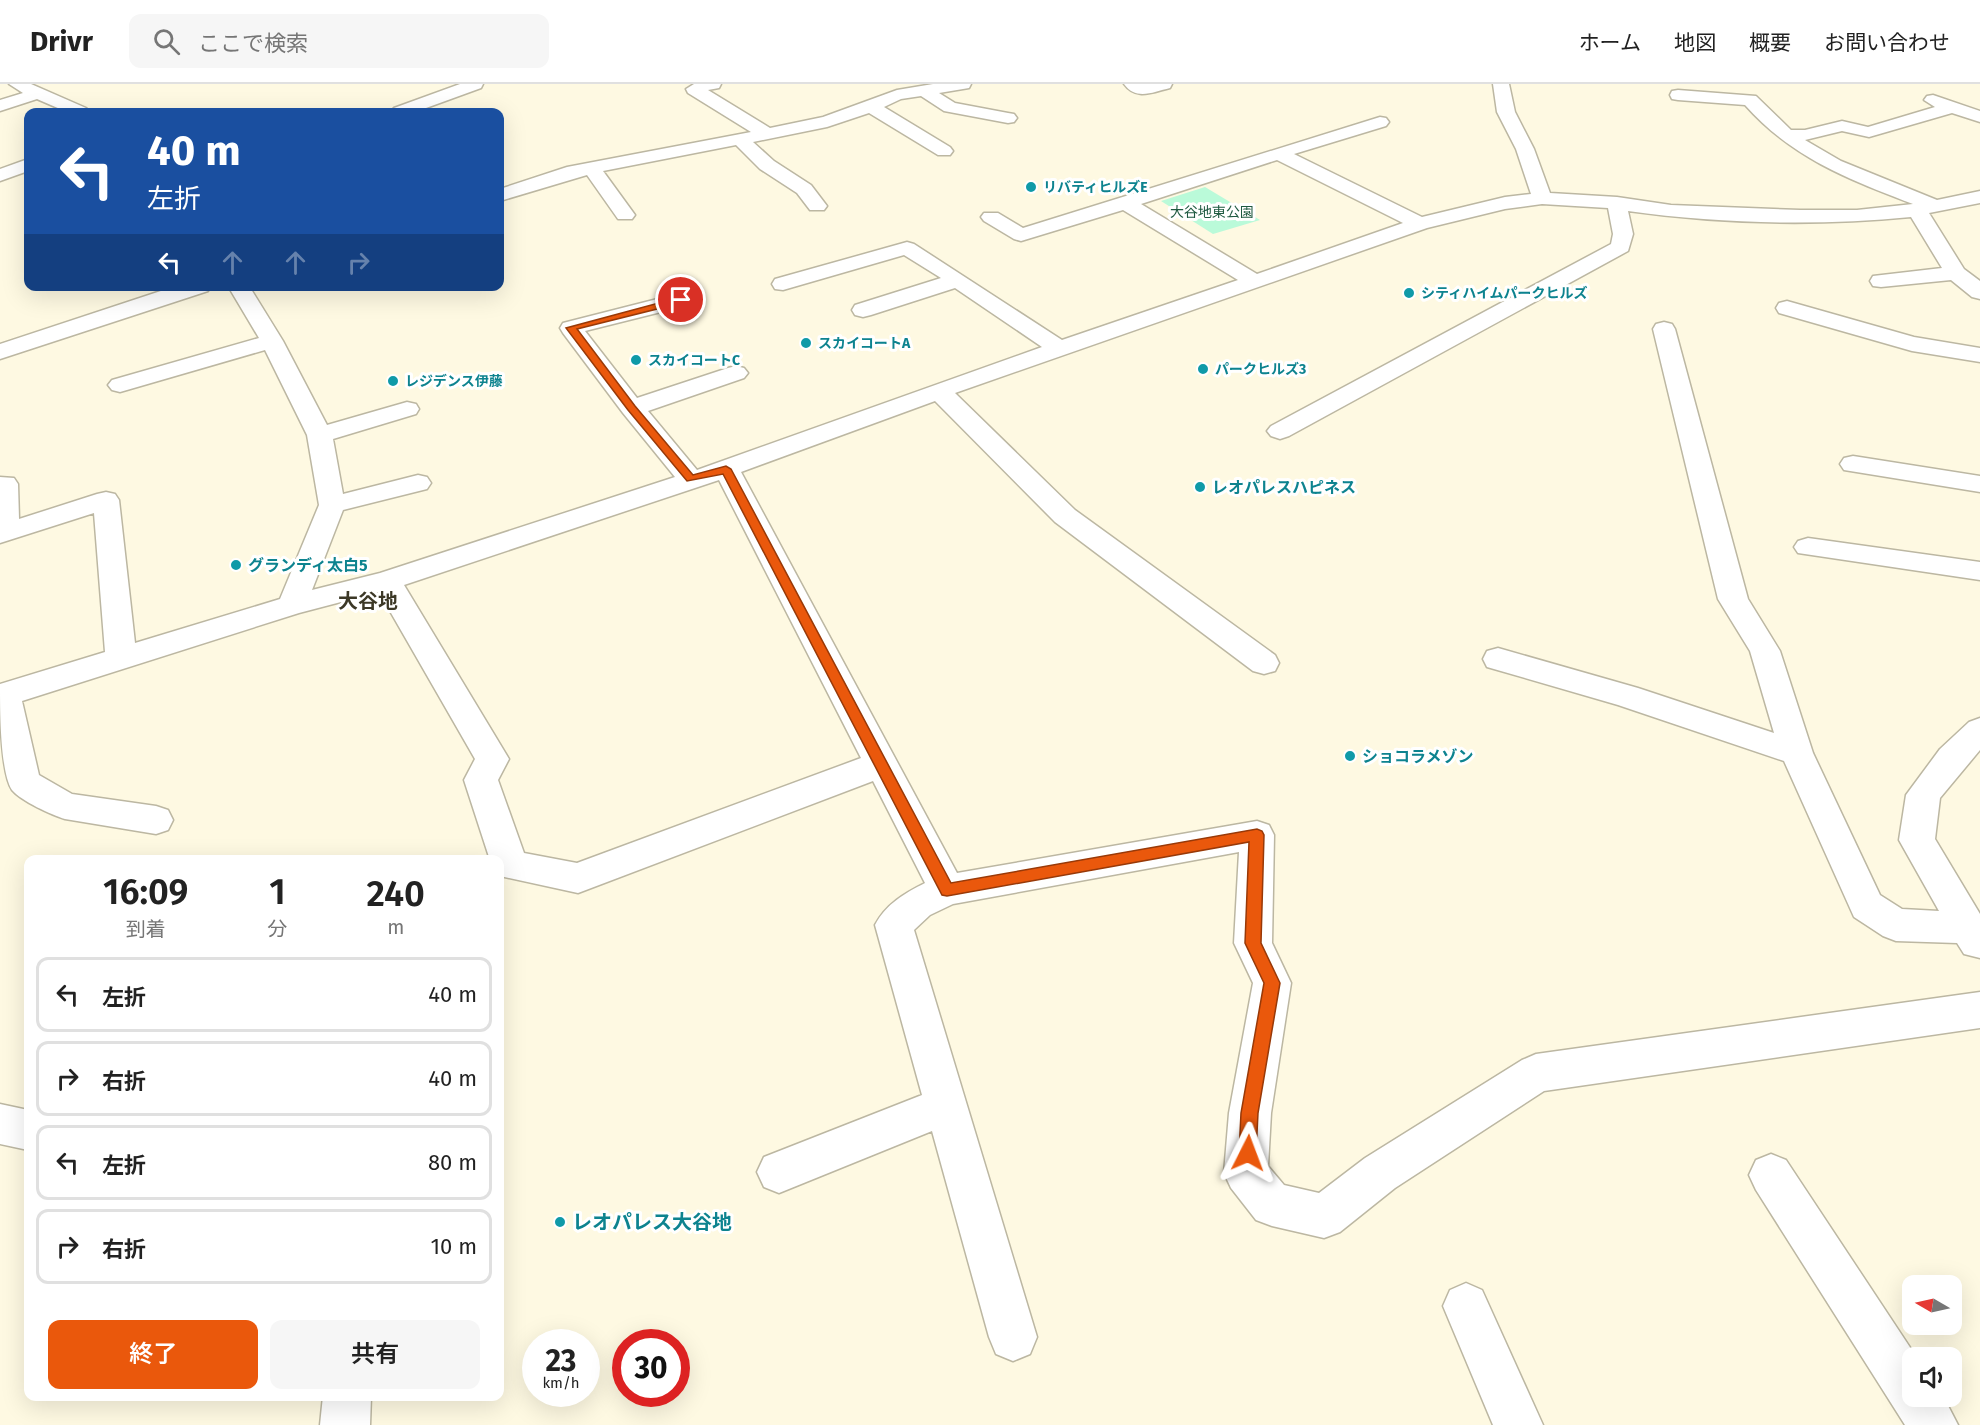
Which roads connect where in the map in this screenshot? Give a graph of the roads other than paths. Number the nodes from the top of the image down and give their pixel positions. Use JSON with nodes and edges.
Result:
{"nodes":[{"id":1,"x":17,"y":84,"type":"edge"},
{"id":2,"x":475,"y":84,"type":"edge"},
{"id":3,"x":713,"y":84,"type":"edge"},
{"id":4,"x":963,"y":84,"type":"edge"},
{"id":5,"x":1132,"y":84,"type":"edge"},
{"id":6,"x":1164,"y":84,"type":"edge"},
{"id":7,"x":1501,"y":84,"type":"edge"},
{"id":8,"x":898,"y":90,"type":"edge"},
{"id":9,"x":924,"y":91,"type":"junction"},
{"id":10,"x":36,"y":94,"type":"junction"},
{"id":11,"x":1678,"y":95,"type":"dead end"},
{"id":12,"x":1931,"y":99,"type":"dead end"},
{"id":13,"x":0,"y":106,"type":"edge"},
{"id":14,"x":871,"y":107,"type":"junction"},
{"id":15,"x":1953,"y":107,"type":"junction"},
{"id":16,"x":70,"y":108,"type":"edge"},
{"id":17,"x":411,"y":108,"type":"edge"},
{"id":18,"x":1980,"y":117,"type":"edge"},
{"id":19,"x":1008,"y":118,"type":"dead end"},
{"id":20,"x":1380,"y":122,"type":"dead end"},
{"id":21,"x":767,"y":135,"type":"junction"},
{"id":22,"x":1785,"y":136,"type":"junction"},
{"id":23,"x":741,"y":140,"type":"junction"},
{"id":24,"x":944,"y":151,"type":"dead end"},
{"id":25,"x":1277,"y":153,"type":"junction"},
{"id":26,"x":24,"y":166,"type":"edge"},
{"id":27,"x":592,"y":169,"type":"junction"},
{"id":28,"x":0,"y":175,"type":"edge"},
{"id":29,"x":504,"y":194,"type":"edge"},
{"id":30,"x":1980,"y":197,"type":"edge"},
{"id":31,"x":1542,"y":198,"type":"junction"},
{"id":32,"x":1126,"y":203,"type":"junction"},
{"id":33,"x":1617,"y":203,"type":"junction"},
{"id":34,"x":817,"y":206,"type":"dead end"},
{"id":35,"x":1927,"y":208,"type":"junction"},
{"id":36,"x":625,"y":215,"type":"dead end"},
{"id":37,"x":991,"y":217,"type":"dead end"},
{"id":38,"x":1420,"y":224,"type":"junction"},
{"id":39,"x":1956,"y":273,"type":"junction"},
{"id":40,"x":958,"y":280,"type":"junction"},
{"id":41,"x":1881,"y":280,"type":"dead end"},
{"id":42,"x":1254,"y":282,"type":"junction"},
{"id":43,"x":783,"y":284,"type":"dead end"},
{"id":44,"x":184,"y":291,"type":"edge"},
{"id":45,"x":241,"y":291,"type":"edge"},
{"id":46,"x":1980,"y":292,"type":"edge"},
{"id":47,"x":681,"y":300,"type":"dead end"},
{"id":48,"x":1787,"y":308,"type":"dead end"},
{"id":49,"x":864,"y":310,"type":"dead end"},
{"id":50,"x":1664,"y":329,"type":"dead end"},
{"id":51,"x":272,"y":341,"type":"junction"},
{"id":52,"x":1061,"y":350,"type":"junction"},
{"id":53,"x":0,"y":352,"type":"edge"},
{"id":54,"x":1980,"y":355,"type":"edge"},
{"id":55,"x":736,"y":373,"type":"dead end"},
{"id":56,"x":120,"y":385,"type":"dead end"},
{"id":57,"x":939,"y":391,"type":"junction"},
{"id":58,"x":632,"y":408,"type":"junction"},
{"id":59,"x":407,"y":409,"type":"dead end"},
{"id":60,"x":1280,"y":431,"type":"dead end"},
{"id":61,"x":320,"y":435,"type":"junction"},
{"id":62,"x":1852,"y":464,"type":"dead end"},
{"id":63,"x":726,"y":469,"type":"junction"},
{"id":64,"x":691,"y":479,"type":"junction"},
{"id":65,"x":418,"y":483,"type":"dead end"},
{"id":66,"x":5,"y":484,"type":"dead end"},
{"id":67,"x":1980,"y":484,"type":"edge"},
{"id":68,"x":332,"y":505,"type":"junction"},
{"id":69,"x":3,"y":533,"type":"edge"},
{"id":70,"x":1808,"y":547,"type":"dead end"},
{"id":71,"x":1980,"y":571,"type":"edge"},
{"id":72,"x":387,"y":581,"type":"junction"},
{"id":73,"x":292,"y":605,"type":"junction"},
{"id":74,"x":121,"y":658,"type":"junction"},
{"id":75,"x":1498,"y":659,"type":"dead end"},
{"id":76,"x":1264,"y":663,"type":"dead end"},
{"id":77,"x":3,"y":695,"type":"edge"},
{"id":78,"x":1980,"y":730,"type":"edge"},
{"id":79,"x":1797,"y":753,"type":"junction"},
{"id":80,"x":882,"y":764,"type":"junction"},
{"id":81,"x":156,"y":820,"type":"dead end"},
{"id":82,"x":947,"y":890,"type":"junction"},
{"id":83,"x":1974,"y":937,"type":"edge"},
{"id":84,"x":1980,"y":1010,"type":"edge"},
{"id":85,"x":946,"y":1105,"type":"junction"},
{"id":86,"x":0,"y":1124,"type":"edge"},
{"id":87,"x":24,"y":1129,"type":"edge"},
{"id":88,"x":779,"y":1172,"type":"dead end"},
{"id":89,"x":1771,"y":1175,"type":"dead end"},
{"id":90,"x":1466,"y":1306,"type":"dead end"},
{"id":91,"x":1012,"y":1336,"type":"dead end"},
{"id":92,"x":1902,"y":1377,"type":"edge"},
{"id":93,"x":347,"y":1401,"type":"edge"},
{"id":94,"x":1922,"y":1407,"type":"edge"},
{"id":95,"x":345,"y":1425,"type":"edge"},
{"id":96,"x":1518,"y":1425,"type":"edge"},
{"id":97,"x":1933,"y":1425,"type":"edge"}],
"edges":[{"from":1,"to":10,"type":"street"},
{"from":2,"to":17,"type":"street"},
{"from":3,"to":21,"type":"street"},
{"from":4,"to":9,"type":"street"},
{"from":5,"to":6,"type":"street"},
{"from":7,"to":31,"type":"street"},
{"from":8,"to":9,"type":"street"},
{"from":8,"to":14,"type":"street"},
{"from":9,"to":19,"type":"street"},
{"from":10,"to":13,"type":"street"},
{"from":10,"to":16,"type":"street"},
{"from":11,"to":22,"type":"street"},
{"from":12,"to":15,"type":"street"},
{"from":14,"to":21,"type":"street"},
{"from":14,"to":24,"type":"street"},
{"from":15,"to":18,"type":"street"},
{"from":15,"to":22,"type":"street"},
{"from":20,"to":25,"type":"street"},
{"from":21,"to":23,"type":"street"},
{"from":22,"to":35,"type":"street"},
{"from":23,"to":27,"type":"street"},
{"from":23,"to":34,"type":"street"},
{"from":25,"to":32,"type":"street"},
{"from":25,"to":38,"type":"street"},
{"from":26,"to":28,"type":"street"},
{"from":27,"to":29,"type":"street"},
{"from":27,"to":36,"type":"street"},
{"from":30,"to":35,"type":"street"},
{"from":31,"to":33,"type":"street"},
{"from":31,"to":38,"type":"street"},
{"from":32,"to":37,"type":"street"},
{"from":32,"to":42,"type":"street"},
{"from":33,"to":35,"type":"street"},
{"from":33,"to":60,"type":"street"},
{"from":35,"to":39,"type":"street"},
{"from":38,"to":42,"type":"street"},
{"from":39,"to":41,"type":"street"},
{"from":39,"to":46,"type":"street"},
{"from":40,"to":43,"type":"street"},
{"from":40,"to":49,"type":"street"},
{"from":40,"to":52,"type":"street"},
{"from":42,"to":52,"type":"street"},
{"from":44,"to":53,"type":"street"},
{"from":45,"to":51,"type":"street"},
{"from":47,"to":58,"type":"street"},
{"from":48,"to":54,"type":"street"},
{"from":50,"to":79,"type":"street"},
{"from":51,"to":56,"type":"street"},
{"from":51,"to":61,"type":"street"},
{"from":52,"to":57,"type":"street"},
{"from":55,"to":58,"type":"street"},
{"from":57,"to":63,"type":"street"},
{"from":57,"to":76,"type":"street"},
{"from":58,"to":64,"type":"street"},
{"from":59,"to":61,"type":"street"},
{"from":61,"to":68,"type":"street"},
{"from":62,"to":67,"type":"street"},
{"from":63,"to":64,"type":"street"},
{"from":63,"to":80,"type":"street"},
{"from":64,"to":72,"type":"street"},
{"from":65,"to":68,"type":"street"},
{"from":66,"to":69,"type":"street"},
{"from":68,"to":73,"type":"street"},
{"from":69,"to":74,"type":"street"},
{"from":70,"to":71,"type":"street"},
{"from":72,"to":73,"type":"street"},
{"from":72,"to":80,"type":"street"},
{"from":73,"to":74,"type":"street"},
{"from":74,"to":77,"type":"street"},
{"from":75,"to":79,"type":"street"},
{"from":77,"to":81,"type":"street"},
{"from":78,"to":83,"type":"street"},
{"from":79,"to":83,"type":"street"},
{"from":80,"to":82,"type":"street"},
{"from":82,"to":84,"type":"street"},
{"from":82,"to":85,"type":"street"},
{"from":85,"to":88,"type":"street"},
{"from":85,"to":91,"type":"street"},
{"from":86,"to":87,"type":"street"},
{"from":89,"to":92,"type":"street"},
{"from":90,"to":96,"type":"street"},
{"from":93,"to":95,"type":"street"},
{"from":94,"to":97,"type":"street"}]}
